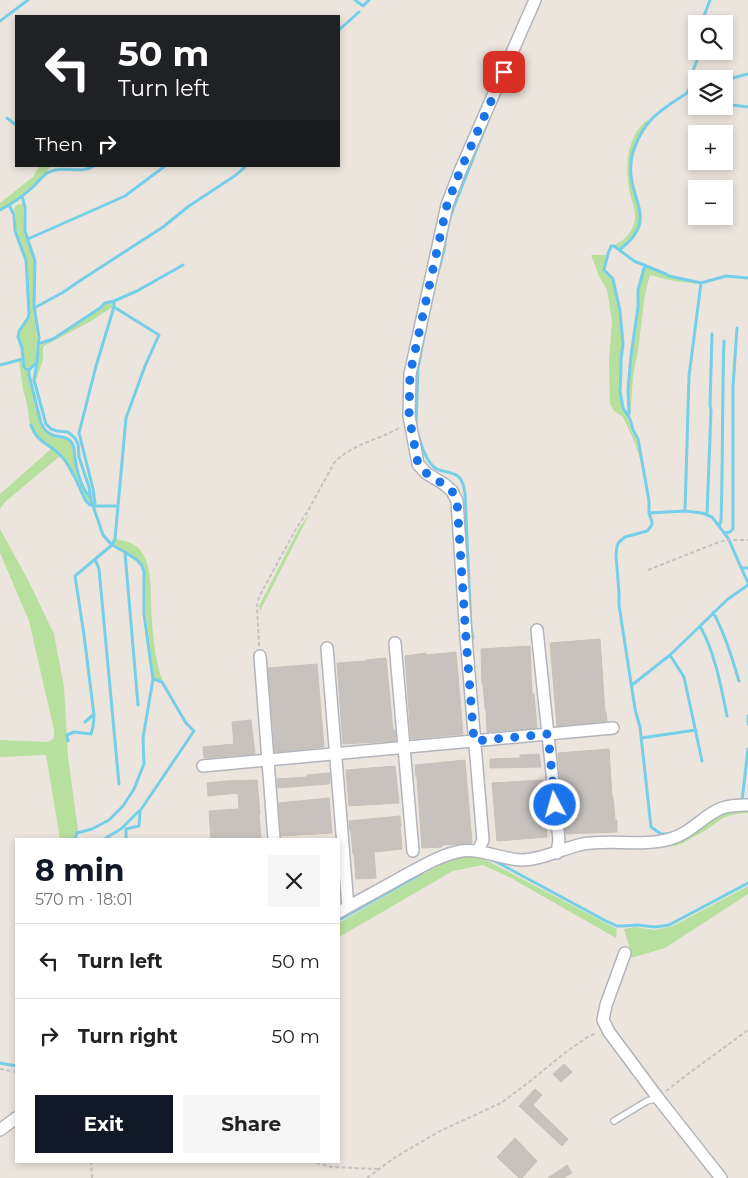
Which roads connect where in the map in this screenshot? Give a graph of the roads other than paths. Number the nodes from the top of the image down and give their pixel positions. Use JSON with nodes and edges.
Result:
{"nodes":[{"id":1,"x":535,"y":0,"type":"edge"},
{"id":2,"x":537,"y":630,"type":"dead end"},
{"id":3,"x":395,"y":643,"type":"dead end"},
{"id":4,"x":326,"y":648,"type":"dead end"},
{"id":5,"x":260,"y":656,"type":"road end"},
{"id":6,"x":613,"y":728,"type":"dead end"},
{"id":7,"x":548,"y":734,"type":"junction"},
{"id":8,"x":474,"y":741,"type":"junction"},
{"id":9,"x":404,"y":748,"type":"junction"},
{"id":10,"x":335,"y":754,"type":"junction"},
{"id":11,"x":267,"y":760,"type":"junction"},
{"id":12,"x":203,"y":766,"type":"dead end"},
{"id":13,"x":748,"y":805,"type":"edge"},
{"id":14,"x":274,"y":838,"type":"edge"},
{"id":15,"x":339,"y":838,"type":"edge"},
{"id":16,"x":340,"y":851,"type":"edge"},
{"id":17,"x":412,"y":851,"type":"dead end"},
{"id":18,"x":478,"y":851,"type":"junction"},
{"id":19,"x":557,"y":853,"type":"junction"},
{"id":20,"x":343,"y":909,"type":"edge"},
{"id":21,"x":625,"y":953,"type":"dead end"},
{"id":22,"x":658,"y":1098,"type":"junction"},
{"id":23,"x":15,"y":1119,"type":"edge"},
{"id":24,"x":614,"y":1121,"type":"dead end"},
{"id":25,"x":0,"y":1130,"type":"edge"},
{"id":26,"x":721,"y":1178,"type":"edge"}],
"edges":[{"from":1,"to":8,"type":"street"},
{"from":2,"to":7,"type":"street"},
{"from":3,"to":9,"type":"street"},
{"from":4,"to":10,"type":"street"},
{"from":5,"to":11,"type":"street"},
{"from":6,"to":7,"type":"street"},
{"from":7,"to":8,"type":"street"},
{"from":7,"to":19,"type":"street"},
{"from":8,"to":9,"type":"street"},
{"from":8,"to":18,"type":"street"},
{"from":9,"to":10,"type":"street"},
{"from":9,"to":17,"type":"street"},
{"from":10,"to":11,"type":"street"},
{"from":10,"to":15,"type":"street"},
{"from":11,"to":12,"type":"street"},
{"from":11,"to":14,"type":"street"},
{"from":13,"to":19,"type":"street"},
{"from":16,"to":20,"type":"street"},
{"from":18,"to":19,"type":"street"},
{"from":18,"to":20,"type":"street"},
{"from":21,"to":22,"type":"street"},
{"from":22,"to":24,"type":"lane"},
{"from":22,"to":26,"type":"street"},
{"from":23,"to":25,"type":"street"}]}
